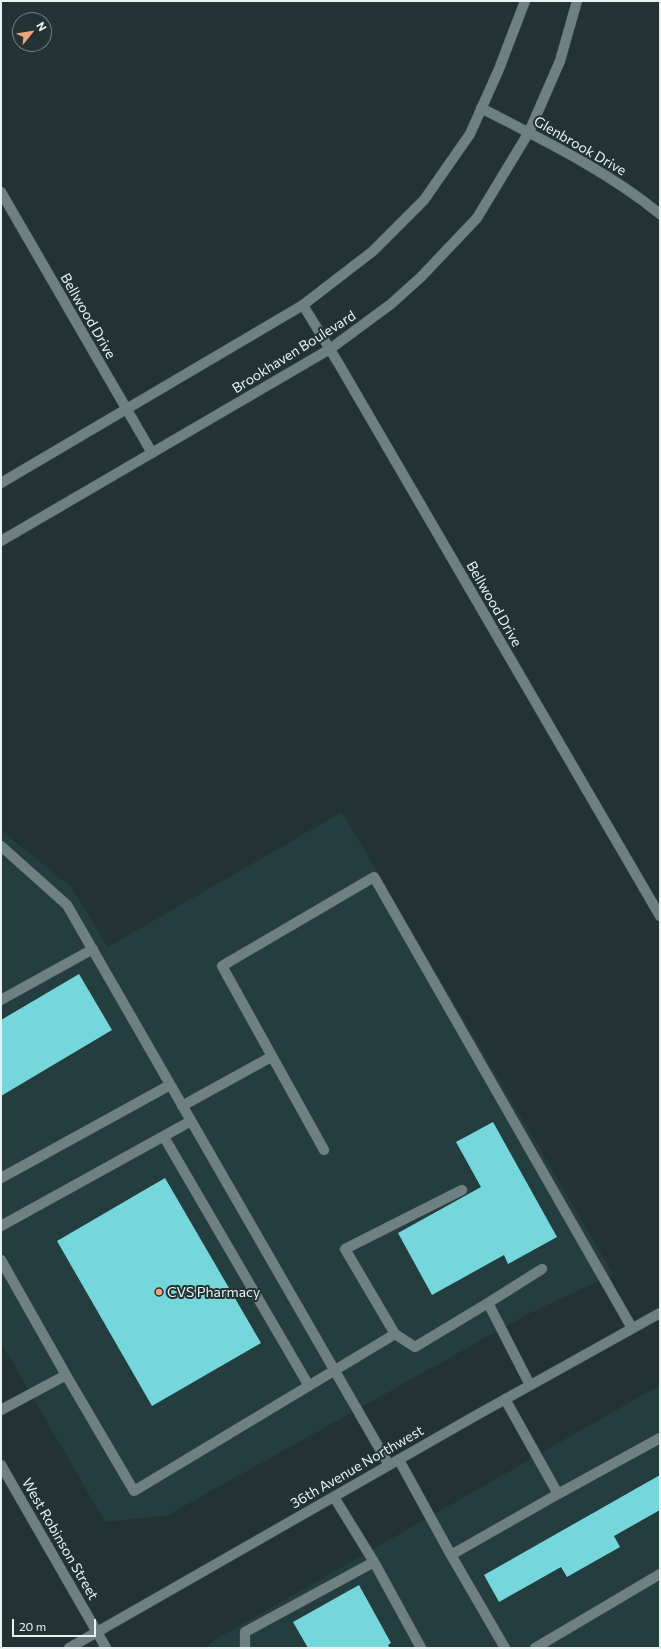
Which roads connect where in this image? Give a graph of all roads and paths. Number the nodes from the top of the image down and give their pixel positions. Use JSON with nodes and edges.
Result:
{"nodes":[{"id":1,"x":526,"y":1,"type":"edge"},
{"id":2,"x":577,"y":1,"type":"edge"},
{"id":3,"x":481,"y":108,"type":"junction"},
{"id":4,"x":529,"y":132,"type":"junction"},
{"id":5,"x":1,"y":192,"type":"edge"},
{"id":6,"x":660,"y":214,"type":"edge"},
{"id":7,"x":303,"y":305,"type":"junction"},
{"id":8,"x":330,"y":349,"type":"junction"},
{"id":9,"x":126,"y":410,"type":"junction"},
{"id":10,"x":152,"y":454,"type":"junction"},
{"id":11,"x":1,"y":483,"type":"edge"},
{"id":12,"x":1,"y":541,"type":"edge"},
{"id":13,"x":1,"y":846,"type":"edge"},
{"id":14,"x":660,"y":916,"type":"edge"},
{"id":15,"x":93,"y":949,"type":"junction"},
{"id":16,"x":1,"y":1000,"type":"edge"},
{"id":17,"x":271,"y":1057,"type":"junction"},
{"id":18,"x":170,"y":1085,"type":"junction"},
{"id":19,"x":182,"y":1106,"type":"junction"},
{"id":20,"x":191,"y":1121,"type":"junction"},
{"id":21,"x":164,"y":1137,"type":"junction"},
{"id":22,"x":324,"y":1150,"type":"dead end"},
{"id":23,"x":1,"y":1178,"type":"edge"},
{"id":24,"x":462,"y":1190,"type":"dead end"},
{"id":25,"x":1,"y":1226,"type":"edge"},
{"id":26,"x":1,"y":1260,"type":"edge"},
{"id":27,"x":542,"y":1269,"type":"dead end"},
{"id":28,"x":488,"y":1303,"type":"junction"},
{"id":29,"x":660,"y":1313,"type":"edge"},
{"id":30,"x":632,"y":1328,"type":"junction"},
{"id":31,"x":395,"y":1334,"type":"junction"},
{"id":32,"x":335,"y":1370,"type":"junction"},
{"id":33,"x":66,"y":1375,"type":"junction"},
{"id":34,"x":530,"y":1385,"type":"junction"},
{"id":35,"x":309,"y":1386,"type":"junction"},
{"id":36,"x":505,"y":1399,"type":"junction"},
{"id":37,"x":1,"y":1410,"type":"edge"},
{"id":38,"x":660,"y":1438,"type":"edge"},
{"id":39,"x":398,"y":1460,"type":"junction"},
{"id":40,"x":1,"y":1465,"type":"edge"},
{"id":41,"x":389,"y":1465,"type":"junction"},
{"id":42,"x":558,"y":1494,"type":"junction"},
{"id":43,"x":334,"y":1497,"type":"junction"},
{"id":44,"x":451,"y":1555,"type":"junction"},
{"id":45,"x":374,"y":1562,"type":"junction"},
{"id":46,"x":660,"y":1574,"type":"edge"},
{"id":47,"x":97,"y":1632,"type":"junction"},
{"id":48,"x":69,"y":1648,"type":"edge"},
{"id":49,"x":106,"y":1648,"type":"edge"},
{"id":50,"x":245,"y":1648,"type":"edge"},
{"id":51,"x":421,"y":1648,"type":"edge"},
{"id":52,"x":505,"y":1648,"type":"edge"},
{"id":53,"x":535,"y":1648,"type":"edge"}],
"edges":[{"from":1,"to":3,"type":"street"},
{"from":2,"to":4,"type":"street","name":"Brookhaven Boulevard"},
{"from":3,"to":4,"type":"street","name":"Glenbrook Drive"},
{"from":3,"to":7,"type":"street"},
{"from":4,"to":6,"type":"street","name":"Glenbrook Drive"},
{"from":4,"to":8,"type":"street","name":"Brookhaven Boulevard"},
{"from":5,"to":9,"type":"street","name":"Bellwood Drive"},
{"from":7,"to":8,"type":"street","name":"Bellwood Drive"},
{"from":7,"to":9,"type":"street"},
{"from":8,"to":10,"type":"street","name":"Brookhaven Boulevard"},
{"from":8,"to":14,"type":"street","name":"Bellwood Drive"},
{"from":9,"to":10,"type":"street","name":"Bellwood Drive"},
{"from":9,"to":11,"type":"street"},
{"from":10,"to":12,"type":"street","name":"Brookhaven Boulevard"},
{"from":13,"to":15,"type":"street"},
{"from":15,"to":16,"type":"street"},
{"from":15,"to":18,"type":"street"},
{"from":17,"to":19,"type":"street"},
{"from":17,"to":22,"type":"street"},
{"from":17,"to":30,"type":"street"},
{"from":18,"to":19,"type":"street"},
{"from":18,"to":23,"type":"street"},
{"from":19,"to":20,"type":"street"},
{"from":20,"to":21,"type":"street"},
{"from":20,"to":32,"type":"street"},
{"from":21,"to":25,"type":"street"},
{"from":21,"to":35,"type":"street"},
{"from":24,"to":31,"type":"street"},
{"from":26,"to":33,"type":"street"},
{"from":27,"to":28,"type":"street"},
{"from":28,"to":31,"type":"street"},
{"from":28,"to":34,"type":"street"},
{"from":29,"to":30,"type":"street","name":"36th Avenue Northwest"},
{"from":30,"to":34,"type":"street","name":"36th Avenue Northwest"},
{"from":31,"to":32,"type":"street"},
{"from":32,"to":35,"type":"street"},
{"from":32,"to":41,"type":"street"},
{"from":33,"to":35,"type":"street"},
{"from":33,"to":37,"type":"street"},
{"from":34,"to":36,"type":"street","name":"36th Avenue Northwest"},
{"from":36,"to":39,"type":"street","name":"36th Avenue Northwest"},
{"from":36,"to":42,"type":"street"},
{"from":38,"to":42,"type":"street"},
{"from":39,"to":41,"type":"street","name":"36th Avenue Northwest"},
{"from":39,"to":44,"type":"street"},
{"from":40,"to":47,"type":"street","name":"West Robinson Street"},
{"from":41,"to":43,"type":"street","name":"36th Avenue Northwest"},
{"from":42,"to":44,"type":"street"},
{"from":43,"to":45,"type":"street"},
{"from":43,"to":47,"type":"street","name":"36th Avenue Northwest"},
{"from":44,"to":52,"type":"street"},
{"from":45,"to":50,"type":"street"},
{"from":45,"to":51,"type":"street"},
{"from":46,"to":53,"type":"street"},
{"from":47,"to":48,"type":"street","name":"36th Avenue Northwest"},
{"from":47,"to":49,"type":"street","name":"West Robinson Street"}]}
